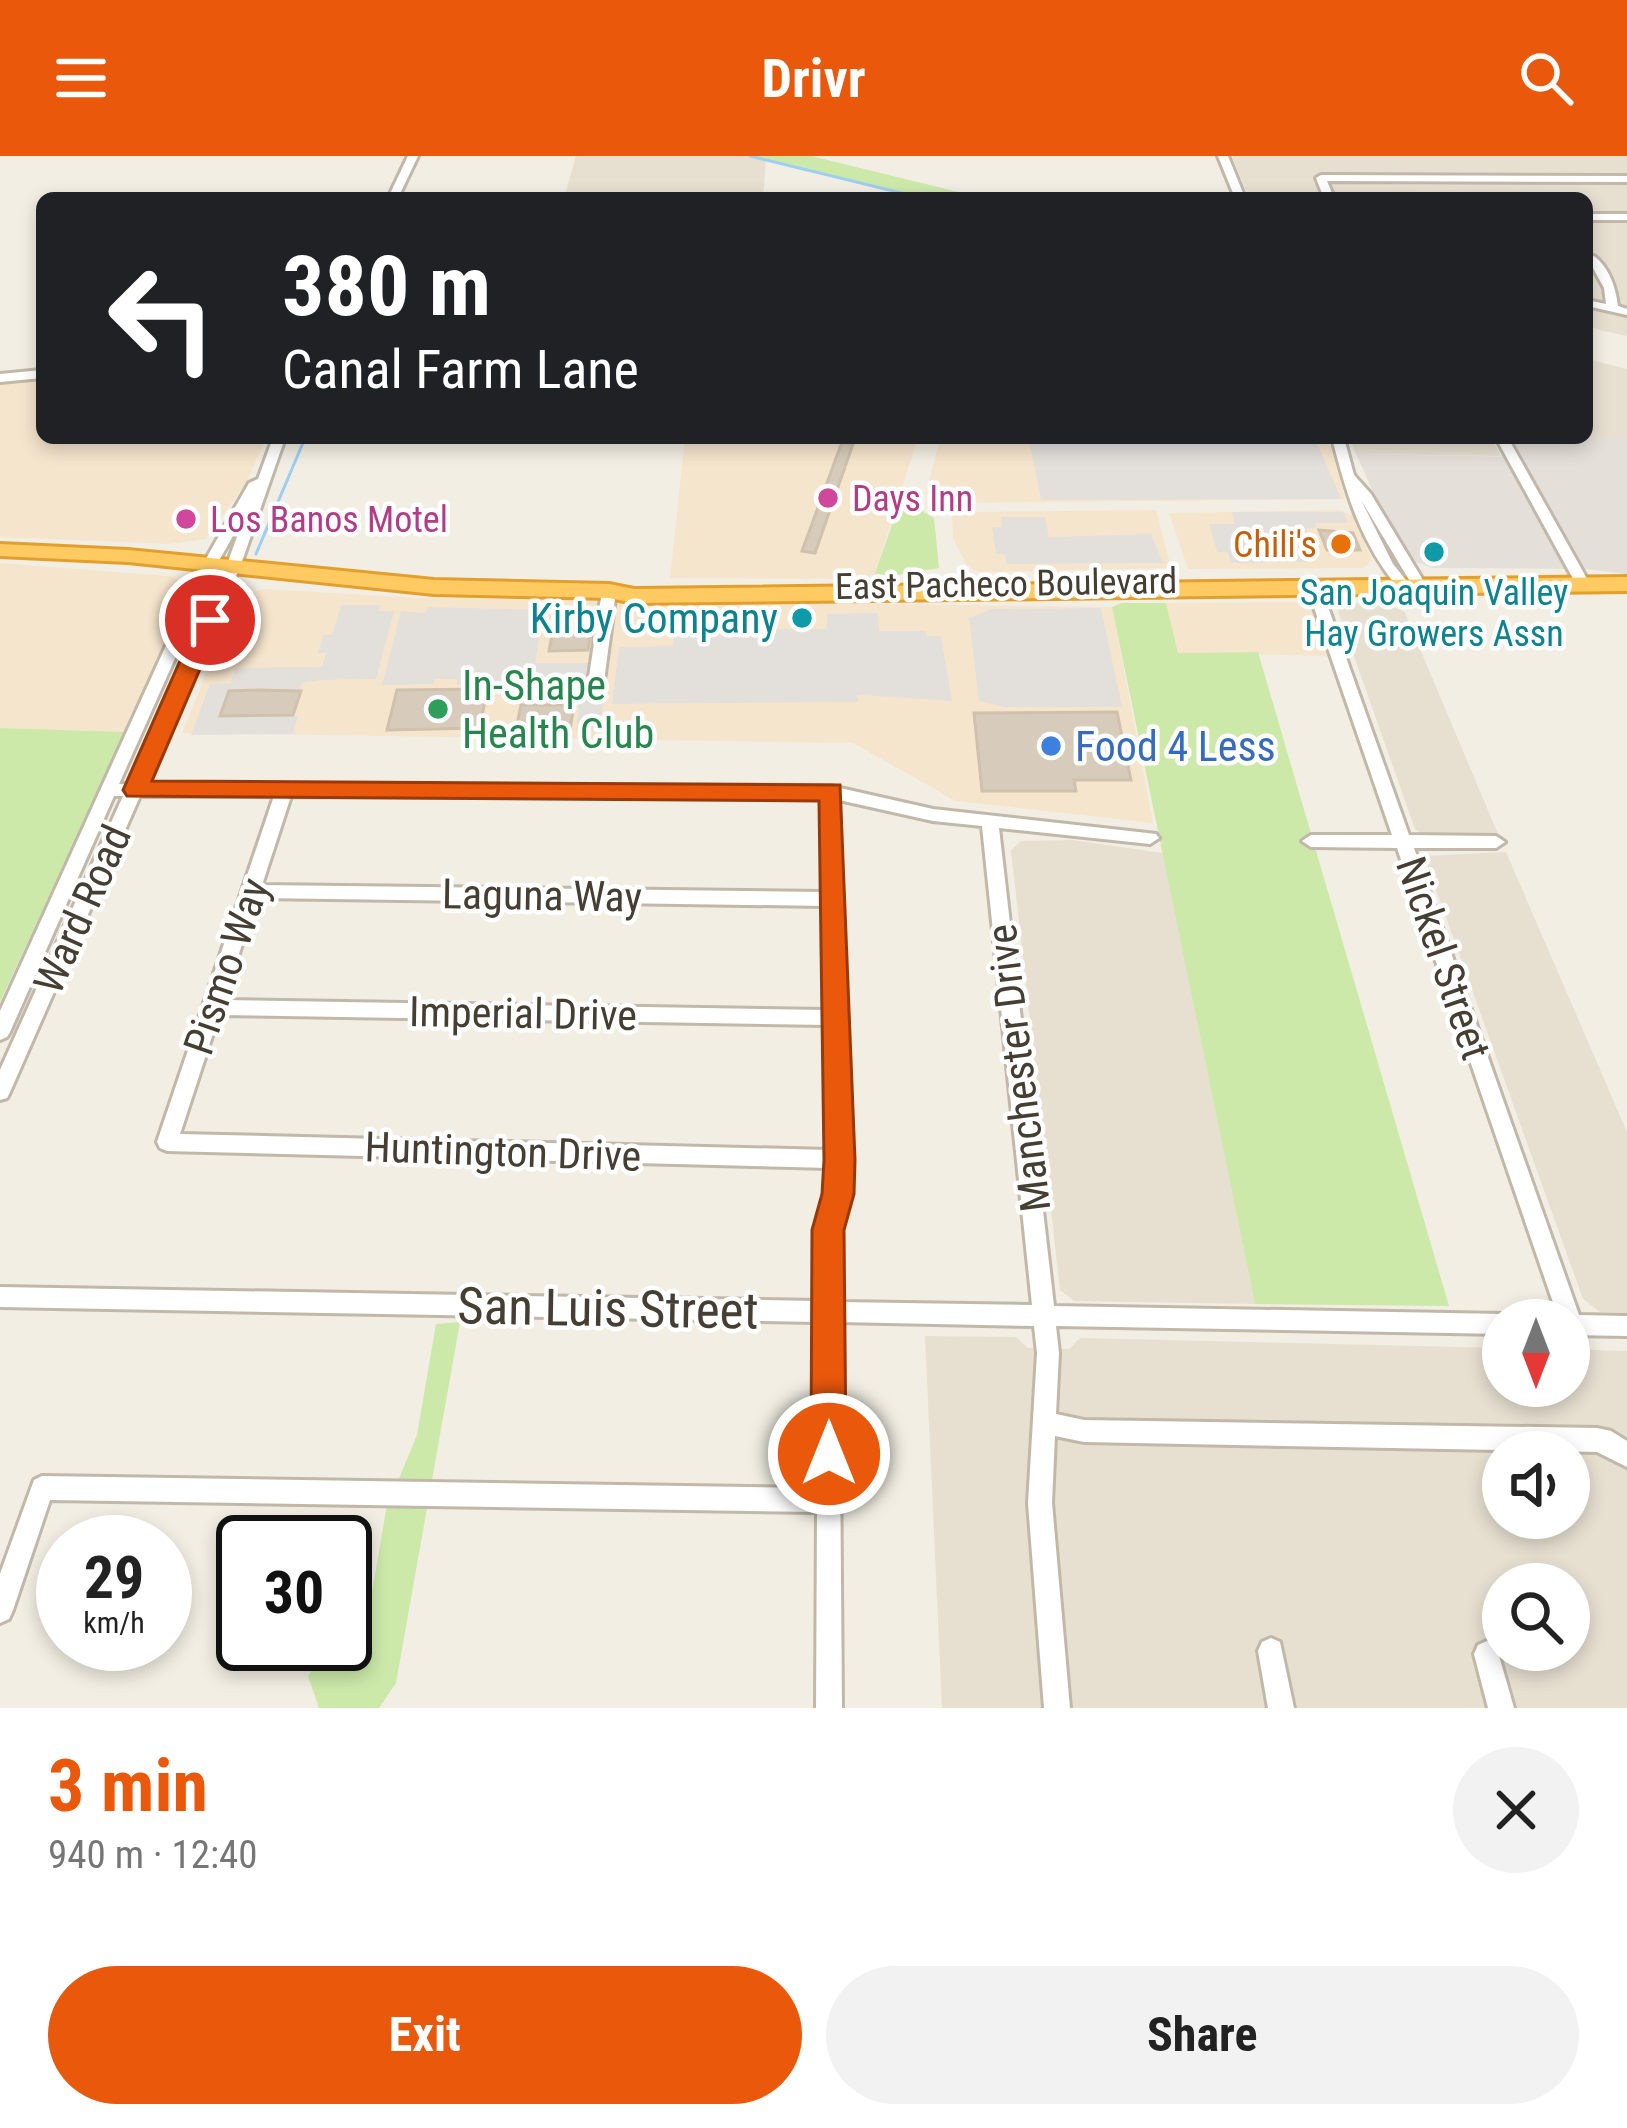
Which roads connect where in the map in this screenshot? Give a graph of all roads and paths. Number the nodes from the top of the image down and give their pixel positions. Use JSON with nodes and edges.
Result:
{"nodes":[{"id":1,"x":413,"y":156,"type":"edge"},
{"id":2,"x":1223,"y":156,"type":"edge"},
{"id":3,"x":1625,"y":181,"type":"edge"},
{"id":4,"x":396,"y":192,"type":"edge"},
{"id":5,"x":1238,"y":192,"type":"edge"},
{"id":6,"x":1327,"y":192,"type":"edge"},
{"id":7,"x":1593,"y":217,"type":"edge"},
{"id":8,"x":1627,"y":217,"type":"edge"},
{"id":9,"x":1594,"y":260,"type":"dead end"},
{"id":10,"x":1593,"y":304,"type":"edge"},
{"id":11,"x":1612,"y":308,"type":"junction"},
{"id":12,"x":1627,"y":312,"type":"edge"},
{"id":13,"x":36,"y":375,"type":"edge"},
{"id":14,"x":0,"y":378,"type":"edge"},
{"id":15,"x":277,"y":444,"type":"edge"},
{"id":16,"x":1340,"y":444,"type":"edge"},
{"id":17,"x":1505,"y":444,"type":"edge"},
{"id":18,"x":0,"y":550,"type":"edge"},
{"id":19,"x":221,"y":565,"type":"junction"},
{"id":20,"x":1583,"y":584,"type":"junction"},
{"id":21,"x":1627,"y":584,"type":"edge"},
{"id":22,"x":1412,"y":585,"type":"junction"},
{"id":23,"x":1315,"y":590,"type":"junction"},
{"id":24,"x":609,"y":591,"type":"junction"},
{"id":25,"x":594,"y":696,"type":"dead end"},
{"id":26,"x":110,"y":790,"type":"junction"},
{"id":27,"x":136,"y":790,"type":"junction"},
{"id":28,"x":285,"y":790,"type":"junction"},
{"id":29,"x":831,"y":792,"type":"junction"},
{"id":30,"x":990,"y":821,"type":"junction"},
{"id":31,"x":1150,"y":838,"type":"dead end"},
{"id":32,"x":1312,"y":842,"type":"dead end"},
{"id":33,"x":1403,"y":842,"type":"junction"},
{"id":34,"x":1496,"y":842,"type":"dead end"},
{"id":35,"x":251,"y":891,"type":"junction"},
{"id":36,"x":832,"y":899,"type":"junction"},
{"id":37,"x":212,"y":1007,"type":"junction"},
{"id":38,"x":834,"y":1018,"type":"junction"},
{"id":39,"x":0,"y":1032,"type":"edge"},
{"id":40,"x":0,"y":1092,"type":"edge"},
{"id":41,"x":167,"y":1142,"type":"joint"},
{"id":42,"x":839,"y":1160,"type":"junction"},
{"id":43,"x":0,"y":1297,"type":"edge"},
{"id":44,"x":1561,"y":1299,"type":"edge"},
{"id":45,"x":828,"y":1312,"type":"junction"},
{"id":46,"x":1045,"y":1315,"type":"junction"},
{"id":47,"x":1482,"y":1324,"type":"edge"},
{"id":48,"x":1590,"y":1325,"type":"edge"},
{"id":49,"x":1627,"y":1326,"type":"edge"},
{"id":50,"x":1047,"y":1423,"type":"junction"},
{"id":51,"x":1627,"y":1455,"type":"edge"},
{"id":52,"x":829,"y":1500,"type":"junction"},
{"id":53,"x":0,"y":1610,"type":"edge"},
{"id":54,"x":1271,"y":1651,"type":"dead end"},
{"id":55,"x":1491,"y":1671,"type":"edge"},
{"id":56,"x":830,"y":1708,"type":"edge"},
{"id":57,"x":1058,"y":1708,"type":"edge"},
{"id":58,"x":1281,"y":1708,"type":"edge"},
{"id":59,"x":1501,"y":1708,"type":"edge"}],
"edges":[{"from":1,"to":4,"type":"street"},
{"from":2,"to":5,"type":"street"},
{"from":3,"to":6,"type":"street"},
{"from":7,"to":8,"type":"street"},
{"from":9,"to":11,"type":"street"},
{"from":10,"to":11,"type":"street"},
{"from":11,"to":12,"type":"street"},
{"from":13,"to":14,"type":"street"},
{"from":15,"to":19,"type":"street","name":"Ward Road"},
{"from":16,"to":22,"type":"street"},
{"from":17,"to":20,"type":"street"},
{"from":18,"to":19,"type":"highway","name":"East Pacheco Boulevard"},
{"from":19,"to":24,"type":"highway","name":"East Pacheco Boulevard"},
{"from":19,"to":26,"type":"street","name":"Ward Road"},
{"from":19,"to":27,"type":"street","name":"Ward Road"},
{"from":20,"to":21,"type":"highway","name":"East Pacheco Boulevard"},
{"from":20,"to":22,"type":"highway","name":"East Pacheco Boulevard"},
{"from":22,"to":23,"type":"highway","name":"East Pacheco Boulevard"},
{"from":22,"to":24,"type":"highway","name":"East Pacheco Boulevard"},
{"from":23,"to":24,"type":"highway","name":"East Pacheco Boulevard"},
{"from":23,"to":33,"type":"street","name":"Nickel Street"},
{"from":24,"to":25,"type":"street"},
{"from":26,"to":27,"type":"street"},
{"from":26,"to":39,"type":"street","name":"Ward Road"},
{"from":27,"to":28,"type":"street"},
{"from":27,"to":40,"type":"street","name":"Ward Road"},
{"from":28,"to":29,"type":"street"},
{"from":28,"to":35,"type":"street","name":"Pismo Way"},
{"from":29,"to":30,"type":"street"},
{"from":29,"to":36,"type":"street"},
{"from":30,"to":31,"type":"street"},
{"from":30,"to":46,"type":"street","name":"Manchester Drive"},
{"from":32,"to":33,"type":"street"},
{"from":33,"to":34,"type":"street"},
{"from":33,"to":44,"type":"street","name":"Nickel Street"},
{"from":35,"to":36,"type":"street","name":"Laguna Way"},
{"from":35,"to":37,"type":"street","name":"Pismo Way"},
{"from":36,"to":38,"type":"street"},
{"from":37,"to":38,"type":"street","name":"Imperial Drive"},
{"from":37,"to":41,"type":"street","name":"Pismo Way"},
{"from":38,"to":42,"type":"street"},
{"from":41,"to":42,"type":"street","name":"Huntington Drive"},
{"from":42,"to":45,"type":"street"},
{"from":43,"to":45,"type":"street","name":"San Luis Street"},
{"from":45,"to":46,"type":"street","name":"San Luis Street"},
{"from":45,"to":52,"type":"street"},
{"from":46,"to":47,"type":"street","name":"San Luis Street"},
{"from":46,"to":50,"type":"street","name":"Manchester Drive"},
{"from":48,"to":49,"type":"street"},
{"from":50,"to":51,"type":"street"},
{"from":50,"to":57,"type":"street","name":"Manchester Drive"},
{"from":52,"to":53,"type":"street"},
{"from":52,"to":56,"type":"street"},
{"from":54,"to":58,"type":"street"},
{"from":55,"to":59,"type":"street"}]}
